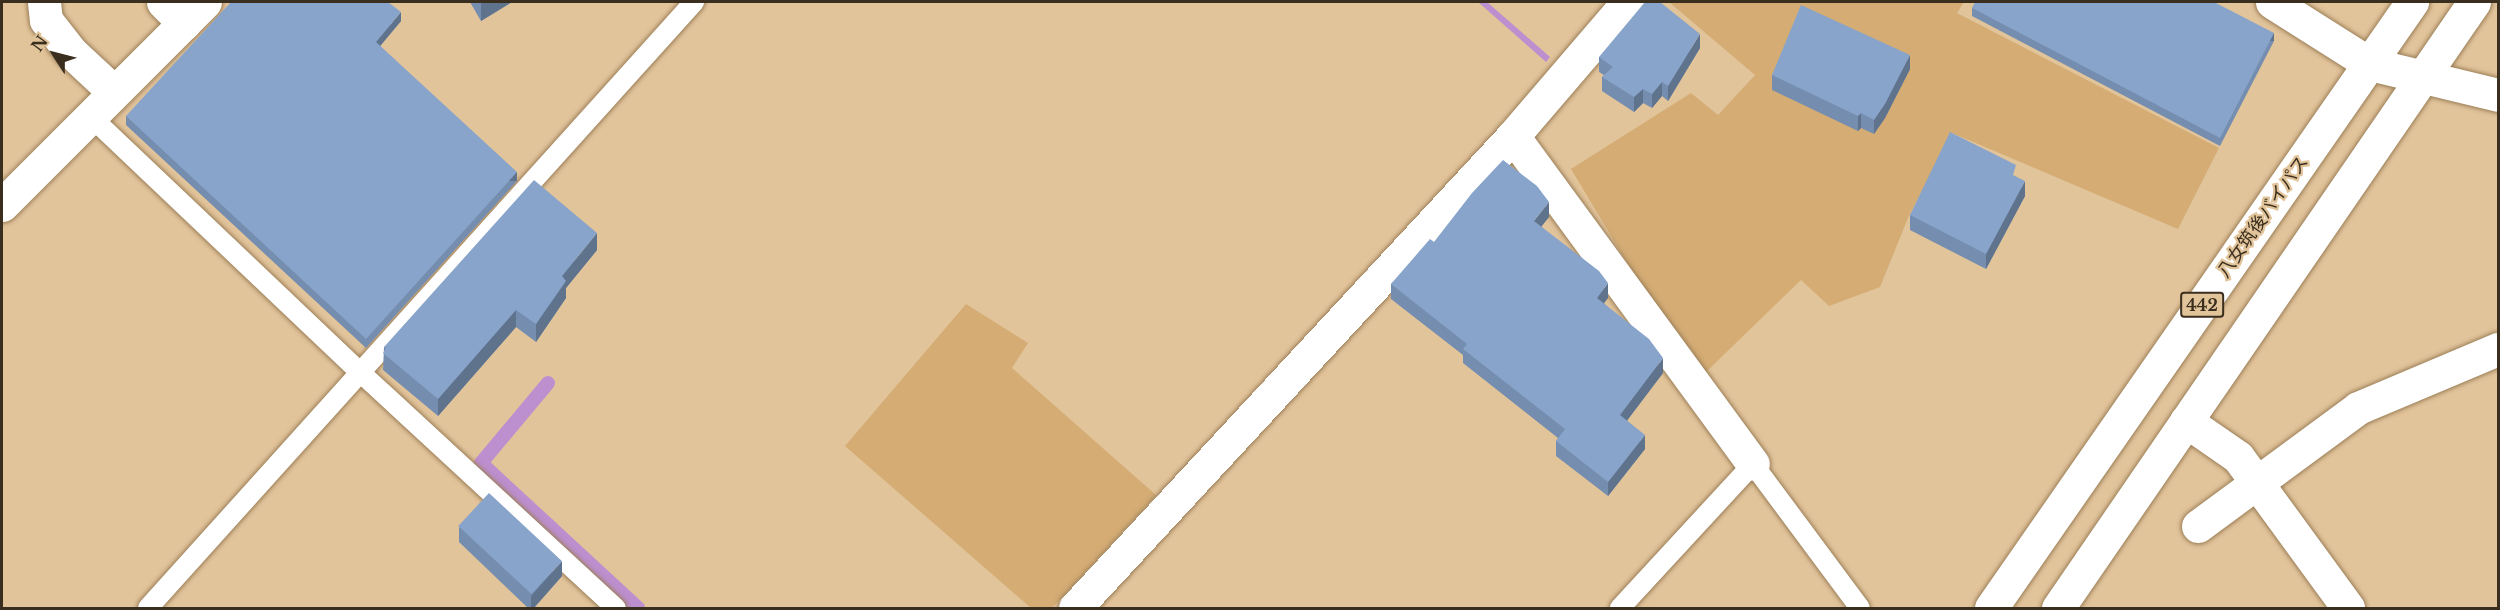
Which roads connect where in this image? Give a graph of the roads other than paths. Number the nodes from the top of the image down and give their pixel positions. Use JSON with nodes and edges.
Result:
{"nodes":[{"id":1,"x":44,"y":2,"type":"edge"},
{"id":2,"x":694,"y":2,"type":"edge"},
{"id":3,"x":1628,"y":2,"type":"edge"},
{"id":4,"x":2272,"y":2,"type":"edge"},
{"id":5,"x":2412,"y":2,"type":"edge"},
{"id":6,"x":2474,"y":2,"type":"edge"},
{"id":7,"x":184,"y":9,"type":"edge"},
{"id":8,"x":2370,"y":64,"type":"junction"},
{"id":9,"x":2423,"y":77,"type":"junction"},
{"id":10,"x":114,"y":92,"type":"junction"},
{"id":11,"x":2499,"y":95,"type":"edge"},
{"id":12,"x":90,"y":116,"type":"junction"},
{"id":13,"x":1513,"y":136,"type":"junction"},
{"id":14,"x":2,"y":205,"type":"edge"},
{"id":15,"x":2499,"y":349,"type":"edge"},
{"id":16,"x":360,"y":372,"type":"junction"},
{"id":17,"x":2186,"y":421,"type":"junction"},
{"id":18,"x":1753,"y":464,"type":"junction"},
{"id":19,"x":2258,"y":484,"type":"junction"},
{"id":20,"x":2198,"y":526,"type":"dead end"},
{"id":21,"x":148,"y":609,"type":"edge"},
{"id":22,"x":616,"y":609,"type":"edge"},
{"id":23,"x":1075,"y":609,"type":"edge"},
{"id":24,"x":1620,"y":609,"type":"edge"},
{"id":25,"x":1860,"y":609,"type":"edge"},
{"id":26,"x":1991,"y":609,"type":"edge"},
{"id":27,"x":2058,"y":609,"type":"edge"},
{"id":28,"x":2348,"y":609,"type":"edge"}],
"edges":[{"from":1,"to":10,"type":"main road"},
{"from":2,"to":16,"type":"lane"},
{"from":3,"to":13,"type":"main road"},
{"from":4,"to":8,"type":"main road"},
{"from":5,"to":8,"type":"main road","name":"八女筑後バイパス","number":"442"},
{"from":6,"to":9,"type":"main road","number":"442"},
{"from":7,"to":10,"type":"main road"},
{"from":8,"to":9,"type":"main road"},
{"from":8,"to":26,"type":"main road","name":"八女筑後バイパス","number":"442"},
{"from":9,"to":11,"type":"main road"},
{"from":9,"to":17,"type":"main road","number":"442"},
{"from":10,"to":12,"type":"main road"},
{"from":12,"to":14,"type":"main road"},
{"from":12,"to":16,"type":"lane"},
{"from":13,"to":18,"type":"main road"},
{"from":13,"to":23,"type":"main road"},
{"from":15,"to":19,"type":"main road"},
{"from":16,"to":21,"type":"lane"},
{"from":16,"to":22,"type":"lane"},
{"from":17,"to":19,"type":"main road"},
{"from":17,"to":27,"type":"main road","number":"442"},
{"from":18,"to":24,"type":"lane"},
{"from":18,"to":25,"type":"lane"},
{"from":19,"to":20,"type":"main road"},
{"from":19,"to":28,"type":"main road"}]}
